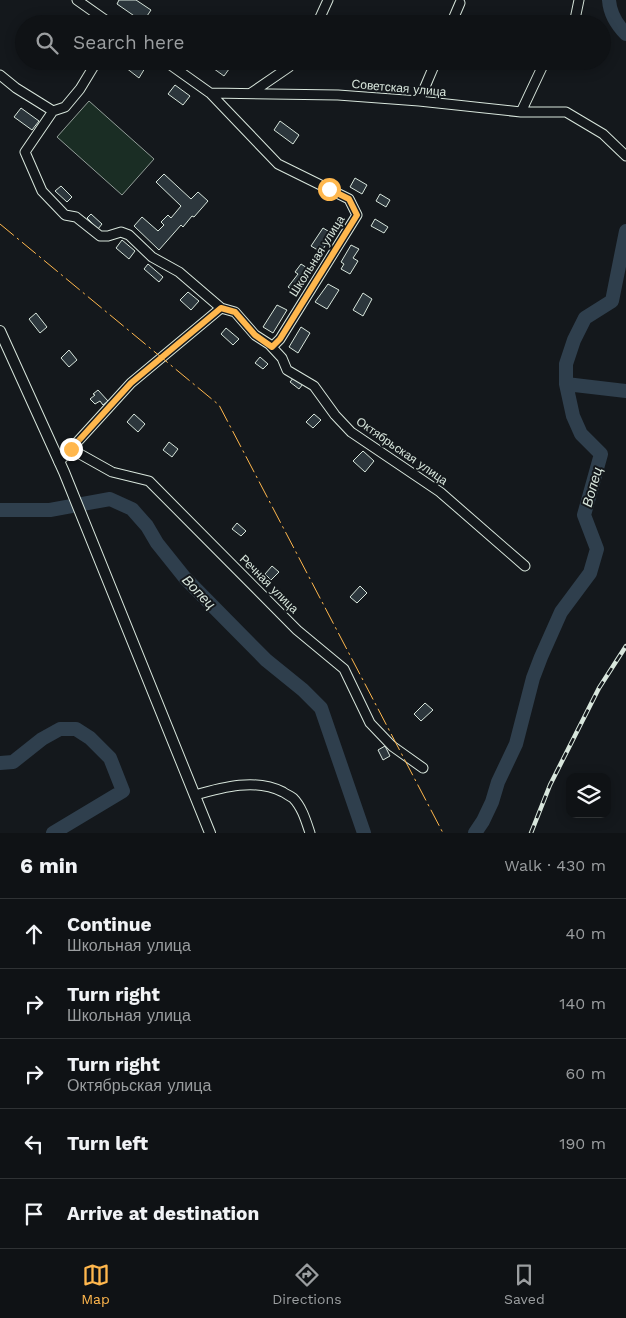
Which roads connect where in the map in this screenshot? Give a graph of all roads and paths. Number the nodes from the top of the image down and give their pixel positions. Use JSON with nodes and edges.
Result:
{"nodes":[{"id":1,"x":77,"y":0,"type":"edge"},
{"id":2,"x":328,"y":0,"type":"edge"},
{"id":3,"x":579,"y":0,"type":"edge"},
{"id":4,"x":460,"y":4,"type":"dead end"},
{"id":5,"x":98,"y":15,"type":"edge"},
{"id":6,"x":321,"y":15,"type":"edge"},
{"id":7,"x":456,"y":15,"type":"edge"},
{"id":8,"x":576,"y":15,"type":"edge"},
{"id":9,"x":92,"y":70,"type":"edge"},
{"id":10,"x":178,"y":70,"type":"edge"},
{"id":11,"x":283,"y":70,"type":"edge"},
{"id":12,"x":432,"y":70,"type":"edge"},
{"id":13,"x":541,"y":70,"type":"edge"},
{"id":14,"x":0,"y":75,"type":"edge"},
{"id":15,"x":210,"y":93,"type":"junction"},
{"id":16,"x":250,"y":93,"type":"junction"},
{"id":17,"x":419,"y":101,"type":"junction"},
{"id":18,"x":53,"y":111,"type":"junction"},
{"id":19,"x":520,"y":112,"type":"junction"},
{"id":20,"x":626,"y":156,"type":"edge"},
{"id":21,"x":221,"y":308,"type":"junction"},
{"id":22,"x":0,"y":331,"type":"edge"},
{"id":23,"x":272,"y":347,"type":"junction"},
{"id":24,"x":71,"y":449,"type":"junction"},
{"id":25,"x":60,"y":462,"type":"junction"},
{"id":26,"x":525,"y":566,"type":"dead end"},
{"id":27,"x":423,"y":768,"type":"dead end"},
{"id":28,"x":195,"y":795,"type":"junction"},
{"id":29,"x":210,"y":833,"type":"edge"},
{"id":30,"x":310,"y":833,"type":"edge"}],
"edges":[{"from":1,"to":5,"type":"street"},
{"from":2,"to":6,"type":"street"},
{"from":3,"to":8,"type":"street"},
{"from":4,"to":7,"type":"street"},
{"from":9,"to":18,"type":"street"},
{"from":10,"to":15,"type":"street"},
{"from":11,"to":16,"type":"street"},
{"from":12,"to":17,"type":"street"},
{"from":13,"to":19,"type":"street"},
{"from":14,"to":18,"type":"street"},
{"from":15,"to":16,"type":"street","name":"Советская улица"},
{"from":15,"to":23,"type":"street","name":"Школьная улица"},
{"from":16,"to":17,"type":"street","name":"Советская улица"},
{"from":17,"to":19,"type":"street","name":"Советская улица"},
{"from":18,"to":21,"type":"street","name":"Октябрьская улица"},
{"from":19,"to":20,"type":"street","name":"Советская улица"},
{"from":21,"to":23,"type":"street","name":"Октябрьская улица"},
{"from":21,"to":24,"type":"street"},
{"from":22,"to":25,"type":"main road"},
{"from":23,"to":26,"type":"street","name":"Октябрьская улица"},
{"from":24,"to":25,"type":"street"},
{"from":24,"to":27,"type":"street","name":"Речная улица"},
{"from":25,"to":28,"type":"main road"},
{"from":28,"to":29,"type":"main road"},
{"from":28,"to":30,"type":"street"}]}
